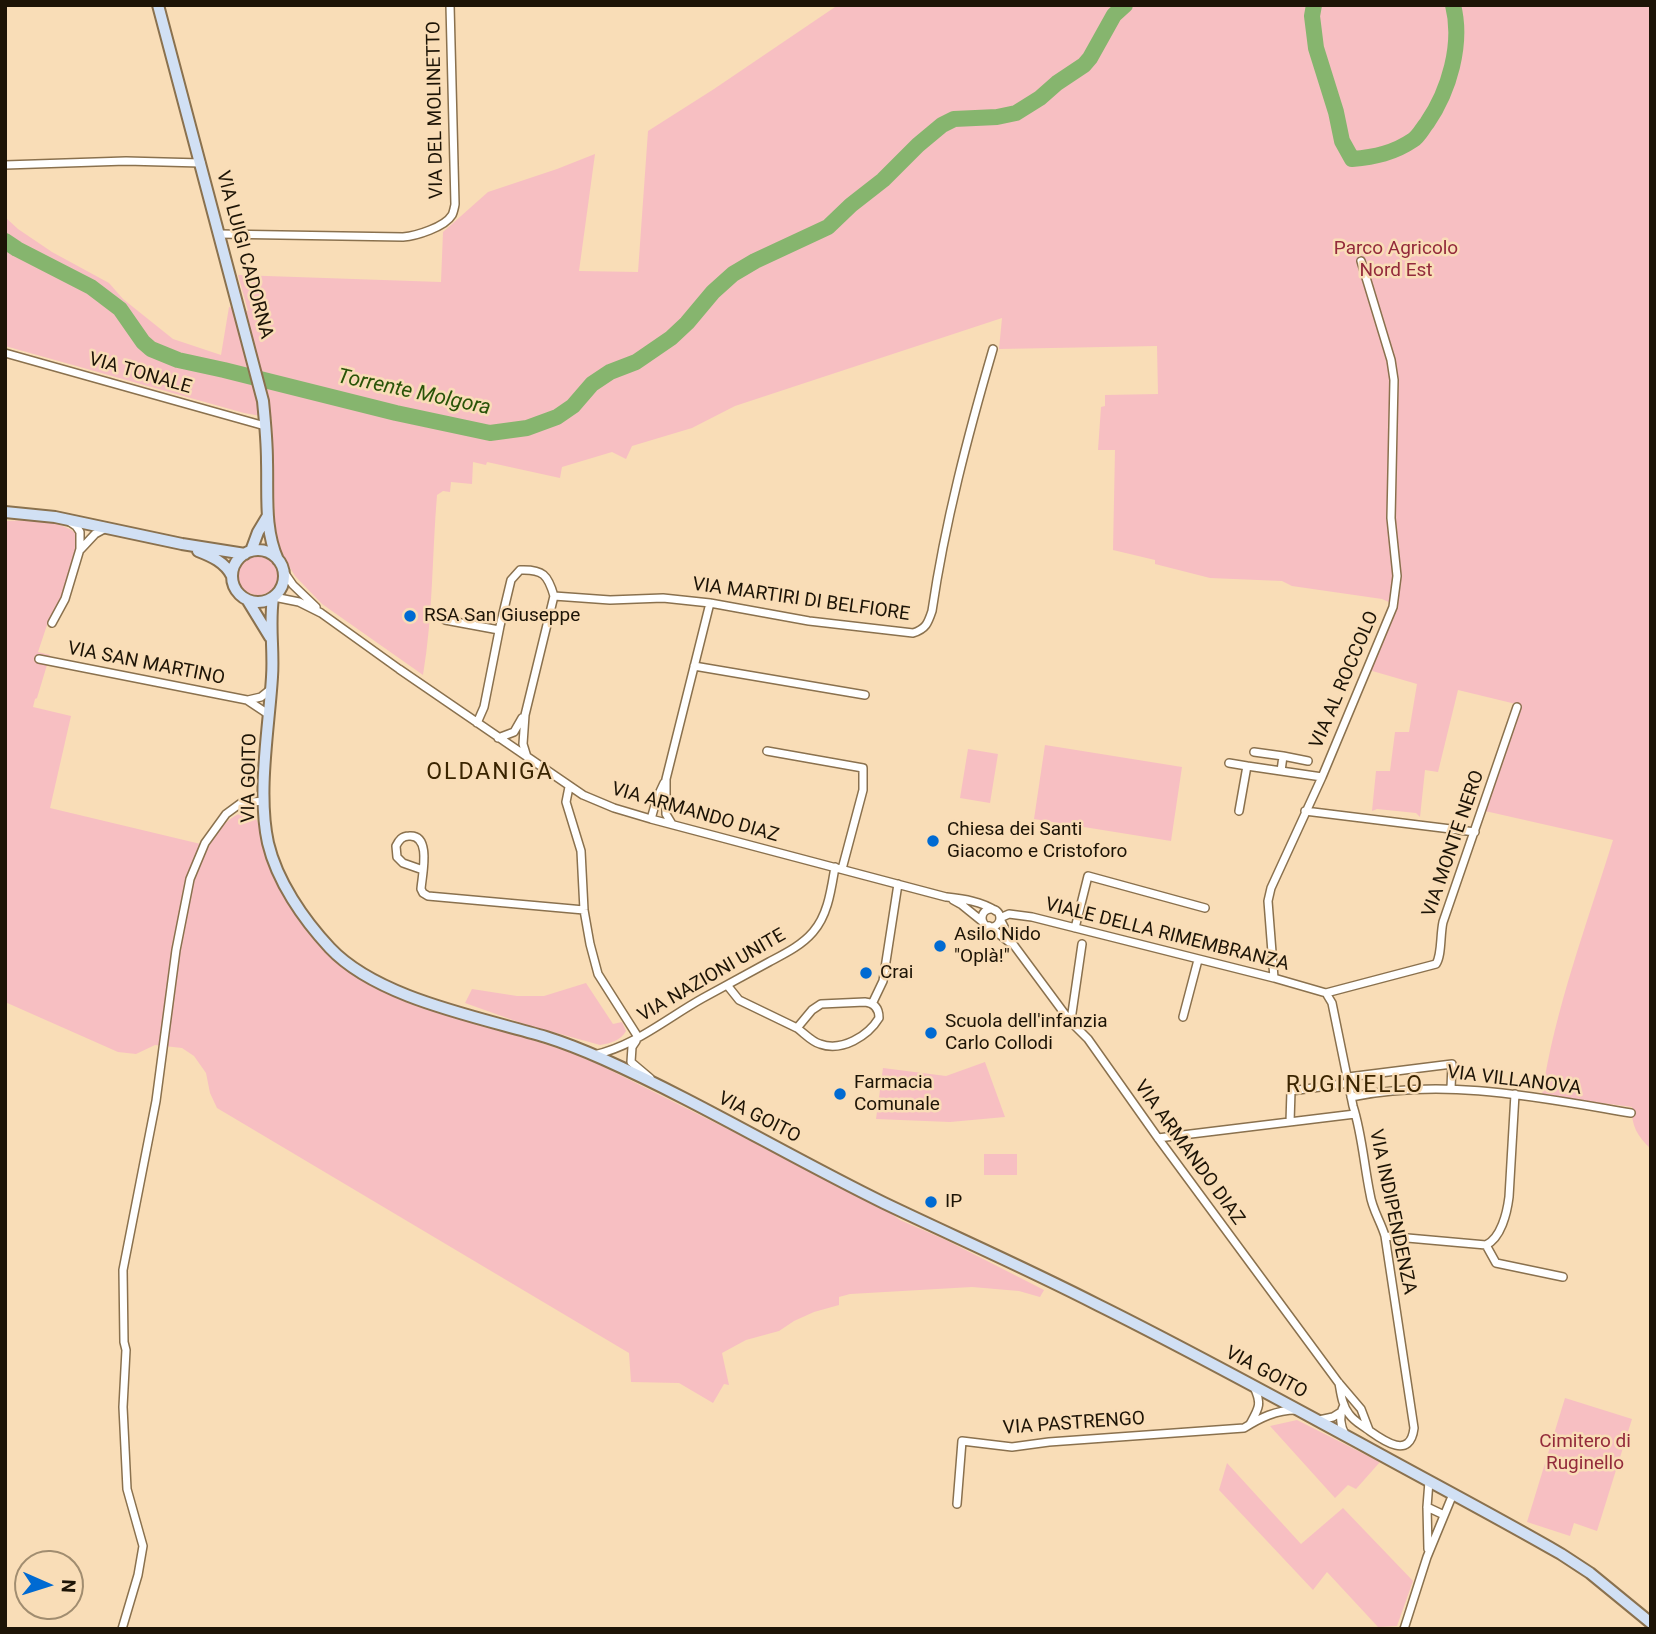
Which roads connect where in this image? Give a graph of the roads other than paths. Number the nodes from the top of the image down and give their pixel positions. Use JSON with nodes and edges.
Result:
{"nodes":[{"id":1,"x":158,"y":5,"type":"edge"},
{"id":2,"x":450,"y":5,"type":"edge"},
{"id":3,"x":201,"y":163,"type":"junction"},
{"id":4,"x":5,"y":165,"type":"edge"},
{"id":5,"x":219,"y":234,"type":"junction"},
{"id":6,"x":1361,"y":261,"type":"dead end"},
{"id":7,"x":993,"y":349,"type":"dead end"},
{"id":8,"x":5,"y":353,"type":"edge"},
{"id":9,"x":265,"y":426,"type":"junction"},
{"id":10,"x":5,"y":512,"type":"edge"},
{"id":11,"x":267,"y":517,"type":"junction"},
{"id":12,"x":67,"y":520,"type":"junction"},
{"id":13,"x":106,"y":528,"type":"junction"},
{"id":14,"x":182,"y":544,"type":"junction"},
{"id":15,"x":80,"y":550,"type":"junction"},
{"id":16,"x":248,"y":552,"type":"junction"},
{"id":17,"x":278,"y":560,"type":"junction"},
{"id":18,"x":284,"y":572,"type":"junction"},
{"id":19,"x":232,"y":576,"type":"junction"},
{"id":20,"x":554,"y":596,"type":"junction"},
{"id":21,"x":274,"y":598,"type":"junction"},
{"id":22,"x":248,"y":601,"type":"junction"},
{"id":23,"x":710,"y":603,"type":"junction"},
{"id":24,"x":321,"y":613,"type":"junction"},
{"id":25,"x":445,"y":620,"type":"dead end"},
{"id":26,"x":52,"y":622,"type":"dead end"},
{"id":27,"x":499,"y":631,"type":"junction"},
{"id":28,"x":271,"y":641,"type":"junction"},
{"id":29,"x":39,"y":659,"type":"dead end"},
{"id":30,"x":694,"y":666,"type":"junction"},
{"id":31,"x":271,"y":689,"type":"junction"},
{"id":32,"x":865,"y":695,"type":"dead end"},
{"id":33,"x":247,"y":700,"type":"junction"},
{"id":34,"x":1517,"y":707,"type":"dead end"},
{"id":35,"x":268,"y":713,"type":"junction"},
{"id":36,"x":525,"y":715,"type":"junction"},
{"id":37,"x":477,"y":723,"type":"junction"},
{"id":38,"x":498,"y":738,"type":"junction"},
{"id":39,"x":766,"y":751,"type":"dead end"},
{"id":40,"x":1254,"y":752,"type":"dead end"},
{"id":41,"x":1283,"y":757,"type":"junction"},
{"id":42,"x":527,"y":758,"type":"junction"},
{"id":43,"x":1308,"y":761,"type":"dead end"},
{"id":44,"x":1229,"y":763,"type":"dead end"},
{"id":45,"x":1247,"y":766,"type":"junction"},
{"id":46,"x":1281,"y":771,"type":"junction"},
{"id":47,"x":1322,"y":777,"type":"junction"},
{"id":48,"x":666,"y":779,"type":"junction"},
{"id":49,"x":569,"y":787,"type":"junction"},
{"id":50,"x":264,"y":801,"type":"junction"},
{"id":51,"x":1239,"y":811,"type":"dead end"},
{"id":52,"x":1305,"y":811,"type":"junction"},
{"id":53,"x":651,"y":819,"type":"junction"},
{"id":54,"x":672,"y":824,"type":"junction"},
{"id":55,"x":1475,"y":832,"type":"junction"},
{"id":56,"x":839,"y":868,"type":"junction"},
{"id":57,"x":422,"y":870,"type":"junction"},
{"id":58,"x":898,"y":884,"type":"junction"},
{"id":59,"x":946,"y":897,"type":"junction"},
{"id":60,"x":1205,"y":908,"type":"dead end"},
{"id":61,"x":584,"y":910,"type":"junction"},
{"id":62,"x":998,"y":916,"type":"junction"},
{"id":63,"x":986,"y":925,"type":"junction"},
{"id":64,"x":1074,"y":928,"type":"junction"},
{"id":65,"x":1013,"y":944,"type":"junction"},
{"id":66,"x":1082,"y":944,"type":"dead end"},
{"id":67,"x":1198,"y":960,"type":"junction"},
{"id":68,"x":1274,"y":978,"type":"junction"},
{"id":69,"x":727,"y":985,"type":"junction"},
{"id":70,"x":1326,"y":993,"type":"junction"},
{"id":71,"x":872,"y":1004,"type":"junction"},
{"id":72,"x":1183,"y":1017,"type":"dead end"},
{"id":73,"x":1070,"y":1021,"type":"junction"},
{"id":74,"x":797,"y":1028,"type":"junction"},
{"id":75,"x":638,"y":1037,"type":"junction"},
{"id":76,"x":593,"y":1055,"type":"junction"},
{"id":77,"x":1348,"y":1080,"type":"junction"},
{"id":78,"x":659,"y":1086,"type":"junction"},
{"id":79,"x":1451,"y":1088,"type":"junction"},
{"id":80,"x":1515,"y":1094,"type":"junction"},
{"id":81,"x":1351,"y":1097,"type":"junction"},
{"id":82,"x":1631,"y":1113,"type":"dead end"},
{"id":83,"x":1355,"y":1114,"type":"junction"},
{"id":84,"x":1290,"y":1122,"type":"junction"},
{"id":85,"x":1158,"y":1138,"type":"junction"},
{"id":86,"x":1385,"y":1236,"type":"junction"},
{"id":87,"x":1486,"y":1245,"type":"junction"},
{"id":88,"x":1563,"y":1278,"type":"dead end"},
{"id":89,"x":1338,"y":1382,"type":"junction"},
{"id":90,"x":1254,"y":1385,"type":"junction"},
{"id":91,"x":1353,"y":1399,"type":"junction"},
{"id":92,"x":1342,"y":1409,"type":"junction"},
{"id":93,"x":1300,"y":1410,"type":"junction"},
{"id":94,"x":1318,"y":1420,"type":"junction"},
{"id":95,"x":1250,"y":1424,"type":"junction"},
{"id":96,"x":1369,"y":1430,"type":"junction"},
{"id":97,"x":1346,"y":1436,"type":"junction"},
{"id":98,"x":1359,"y":1443,"type":"junction"},
{"id":99,"x":1430,"y":1481,"type":"junction"},
{"id":100,"x":1453,"y":1494,"type":"junction"},
{"id":101,"x":957,"y":1504,"type":"dead end"},
{"id":102,"x":1427,"y":1507,"type":"junction"},
{"id":103,"x":1444,"y":1515,"type":"junction"},
{"id":104,"x":1427,"y":1557,"type":"junction"},
{"id":105,"x":1651,"y":1623,"type":"edge"},
{"id":106,"x":122,"y":1629,"type":"edge"},
{"id":107,"x":1404,"y":1629,"type":"edge"}],
"edges":[{"from":1,"to":3,"type":"street","name":"VIA LUIGI CADORNA"},
{"from":2,"to":5,"type":"street","name":"VIA DEL MOLINETTO"},
{"from":3,"to":4,"type":"street"},
{"from":3,"to":5,"type":"street","name":"VIA LUIGI CADORNA"},
{"from":5,"to":9,"type":"street","name":"VIA LUIGI CADORNA"},
{"from":6,"to":47,"type":"street","name":"VIA AL ROCCOLO"},
{"from":7,"to":23,"type":"street","name":"VIA MARTIRI DI BELFIORE"},
{"from":8,"to":9,"type":"street","name":"VIA TONALE"},
{"from":9,"to":11,"type":"street","name":"VIA LUIGI CADORNA"},
{"from":10,"to":12,"type":"street"},
{"from":11,"to":16,"type":"street","name":"VIA LUIGI CADORNA"},
{"from":11,"to":17,"type":"street","name":"VIA LUIGI CADORNA"},
{"from":12,"to":13,"type":"street"},
{"from":12,"to":15,"type":"street"},
{"from":13,"to":14,"type":"street"},
{"from":13,"to":15,"type":"street"},
{"from":14,"to":16,"type":"street"},
{"from":14,"to":19,"type":"street"},
{"from":15,"to":26,"type":"street"},
{"from":16,"to":17,"type":"street"},
{"from":16,"to":19,"type":"street"},
{"from":17,"to":18,"type":"street"},
{"from":18,"to":21,"type":"street"},
{"from":18,"to":24,"type":"street","name":"VIA ARMANDO DIAZ"},
{"from":19,"to":22,"type":"street"},
{"from":20,"to":23,"type":"street","name":"VIA MARTIRI DI BELFIORE"},
{"from":20,"to":27,"type":"street"},
{"from":20,"to":36,"type":"street"},
{"from":21,"to":22,"type":"street"},
{"from":21,"to":24,"type":"street","name":"VIA ARMANDO DIAZ"},
{"from":21,"to":28,"type":"street","name":"VIA GOITO"},
{"from":22,"to":28,"type":"street","name":"VIA GOITO"},
{"from":23,"to":30,"type":"street"},
{"from":24,"to":37,"type":"street","name":"VIA ARMANDO DIAZ"},
{"from":25,"to":27,"type":"street"},
{"from":27,"to":37,"type":"street"},
{"from":28,"to":31,"type":"street","name":"VIA GOITO"},
{"from":29,"to":33,"type":"street","name":"VIA SAN MARTINO"},
{"from":30,"to":32,"type":"street"},
{"from":30,"to":48,"type":"street"},
{"from":31,"to":33,"type":"street","name":"VIA SAN MARTINO"},
{"from":31,"to":35,"type":"street","name":"VIA GOITO"},
{"from":33,"to":35,"type":"street","name":"VIA SAN MARTINO"},
{"from":34,"to":55,"type":"street","name":"VIA MONTE NERO"},
{"from":35,"to":50,"type":"street","name":"VIA GOITO"},
{"from":36,"to":38,"type":"street"},
{"from":36,"to":42,"type":"street"},
{"from":37,"to":38,"type":"street","name":"VIA ARMANDO DIAZ"},
{"from":38,"to":42,"type":"street","name":"VIA ARMANDO DIAZ"},
{"from":39,"to":56,"type":"street","name":"VIA NAZIONI UNITE"},
{"from":40,"to":41,"type":"street"},
{"from":41,"to":43,"type":"street"},
{"from":41,"to":46,"type":"street"},
{"from":42,"to":49,"type":"street","name":"VIA ARMANDO DIAZ"},
{"from":44,"to":45,"type":"street"},
{"from":45,"to":46,"type":"street"},
{"from":45,"to":51,"type":"street"},
{"from":46,"to":47,"type":"street"},
{"from":47,"to":52,"type":"street","name":"VIA AL ROCCOLO"},
{"from":48,"to":53,"type":"street"},
{"from":48,"to":54,"type":"street"},
{"from":49,"to":53,"type":"street","name":"VIA ARMANDO DIAZ"},
{"from":49,"to":61,"type":"street"},
{"from":50,"to":76,"type":"street","name":"VIA GOITO"},
{"from":50,"to":106,"type":"street"},
{"from":52,"to":55,"type":"street"},
{"from":52,"to":68,"type":"street","name":"VIA AL ROCCOLO"},
{"from":53,"to":54,"type":"street","name":"VIA ARMANDO DIAZ"},
{"from":54,"to":56,"type":"street","name":"VIA ARMANDO DIAZ"},
{"from":55,"to":70,"type":"street","name":"VIA MONTE NERO"},
{"from":56,"to":58,"type":"street","name":"VIA ARMANDO DIAZ"},
{"from":56,"to":69,"type":"street","name":"VIA NAZIONI UNITE"},
{"from":57,"to":57,"type":"street"},
{"from":57,"to":61,"type":"street"},
{"from":58,"to":59,"type":"street","name":"VIA ARMANDO DIAZ"},
{"from":58,"to":71,"type":"street"},
{"from":59,"to":62,"type":"street","name":"VIA ARMANDO DIAZ"},
{"from":59,"to":63,"type":"street","name":"VIA ARMANDO DIAZ"},
{"from":60,"to":64,"type":"street"},
{"from":61,"to":75,"type":"street"},
{"from":62,"to":63,"type":"street"},
{"from":62,"to":63,"type":"street"},
{"from":62,"to":64,"type":"street","name":"VIALE DELLA RIMEMBRANZA"},
{"from":62,"to":65,"type":"street","name":"VIA ARMANDO DIAZ"},
{"from":63,"to":65,"type":"street","name":"VIA ARMANDO DIAZ"},
{"from":64,"to":67,"type":"street","name":"VIALE DELLA RIMEMBRANZA"},
{"from":65,"to":73,"type":"street","name":"VIA ARMANDO DIAZ"},
{"from":66,"to":73,"type":"street"},
{"from":67,"to":68,"type":"street","name":"VIALE DELLA RIMEMBRANZA"},
{"from":67,"to":72,"type":"street"},
{"from":68,"to":70,"type":"street","name":"VIALE DELLA RIMEMBRANZA"},
{"from":69,"to":74,"type":"street"},
{"from":69,"to":75,"type":"street","name":"VIA NAZIONI UNITE"},
{"from":70,"to":77,"type":"street","name":"VIA INDIPENDENZA"},
{"from":71,"to":74,"type":"street"},
{"from":71,"to":74,"type":"street"},
{"from":73,"to":85,"type":"street","name":"VIA ARMANDO DIAZ"},
{"from":75,"to":76,"type":"street","name":"VIA NAZIONI UNITE"},
{"from":75,"to":78,"type":"street","name":"VIA NAZIONI UNITE"},
{"from":76,"to":78,"type":"street","name":"VIA GOITO"},
{"from":77,"to":79,"type":"street"},
{"from":77,"to":81,"type":"street","name":"VIA INDIPENDENZA"},
{"from":77,"to":84,"type":"street"},
{"from":78,"to":90,"type":"street","name":"VIA GOITO"},
{"from":79,"to":80,"type":"street","name":"VIA VILLANOVA"},
{"from":79,"to":81,"type":"street","name":"VIA VILLANOVA"},
{"from":80,"to":82,"type":"street","name":"VIA VILLANOVA"},
{"from":80,"to":87,"type":"street"},
{"from":81,"to":83,"type":"street","name":"VIA INDIPENDENZA"},
{"from":83,"to":84,"type":"street"},
{"from":83,"to":86,"type":"street","name":"VIA INDIPENDENZA"},
{"from":84,"to":85,"type":"street"},
{"from":85,"to":89,"type":"street","name":"VIA ARMANDO DIAZ"},
{"from":86,"to":87,"type":"street"},
{"from":86,"to":96,"type":"street","name":"VIA INDIPENDENZA"},
{"from":87,"to":88,"type":"street"},
{"from":89,"to":91,"type":"street","name":"VIA ARMANDO DIAZ"},
{"from":89,"to":92,"type":"street","name":"VIA ARMANDO DIAZ"},
{"from":90,"to":93,"type":"street","name":"VIA GOITO"},
{"from":90,"to":95,"type":"street"},
{"from":91,"to":92,"type":"street"},
{"from":91,"to":96,"type":"street","name":"VIA ARMANDO DIAZ"},
{"from":92,"to":94,"type":"street"},
{"from":92,"to":96,"type":"street","name":"VIA INDIPENDENZA"},
{"from":92,"to":97,"type":"street","name":"VIA ARMANDO DIAZ"},
{"from":93,"to":94,"type":"street","name":"VIA GOITO"},
{"from":93,"to":95,"type":"street","name":"VIA PASTRENGO"},
{"from":94,"to":97,"type":"street","name":"VIA GOITO"},
{"from":95,"to":101,"type":"street","name":"VIA PASTRENGO"},
{"from":96,"to":98,"type":"street"},
{"from":97,"to":98,"type":"street","name":"VIA GOITO"},
{"from":98,"to":99,"type":"street","name":"VIA GOITO"},
{"from":99,"to":100,"type":"street","name":"VIA GOITO"},
{"from":99,"to":102,"type":"street"},
{"from":100,"to":103,"type":"street"},
{"from":100,"to":105,"type":"street","name":"VIA GOITO"},
{"from":102,"to":103,"type":"street"},
{"from":102,"to":104,"type":"street"},
{"from":103,"to":104,"type":"street"},
{"from":104,"to":107,"type":"street"}]}
